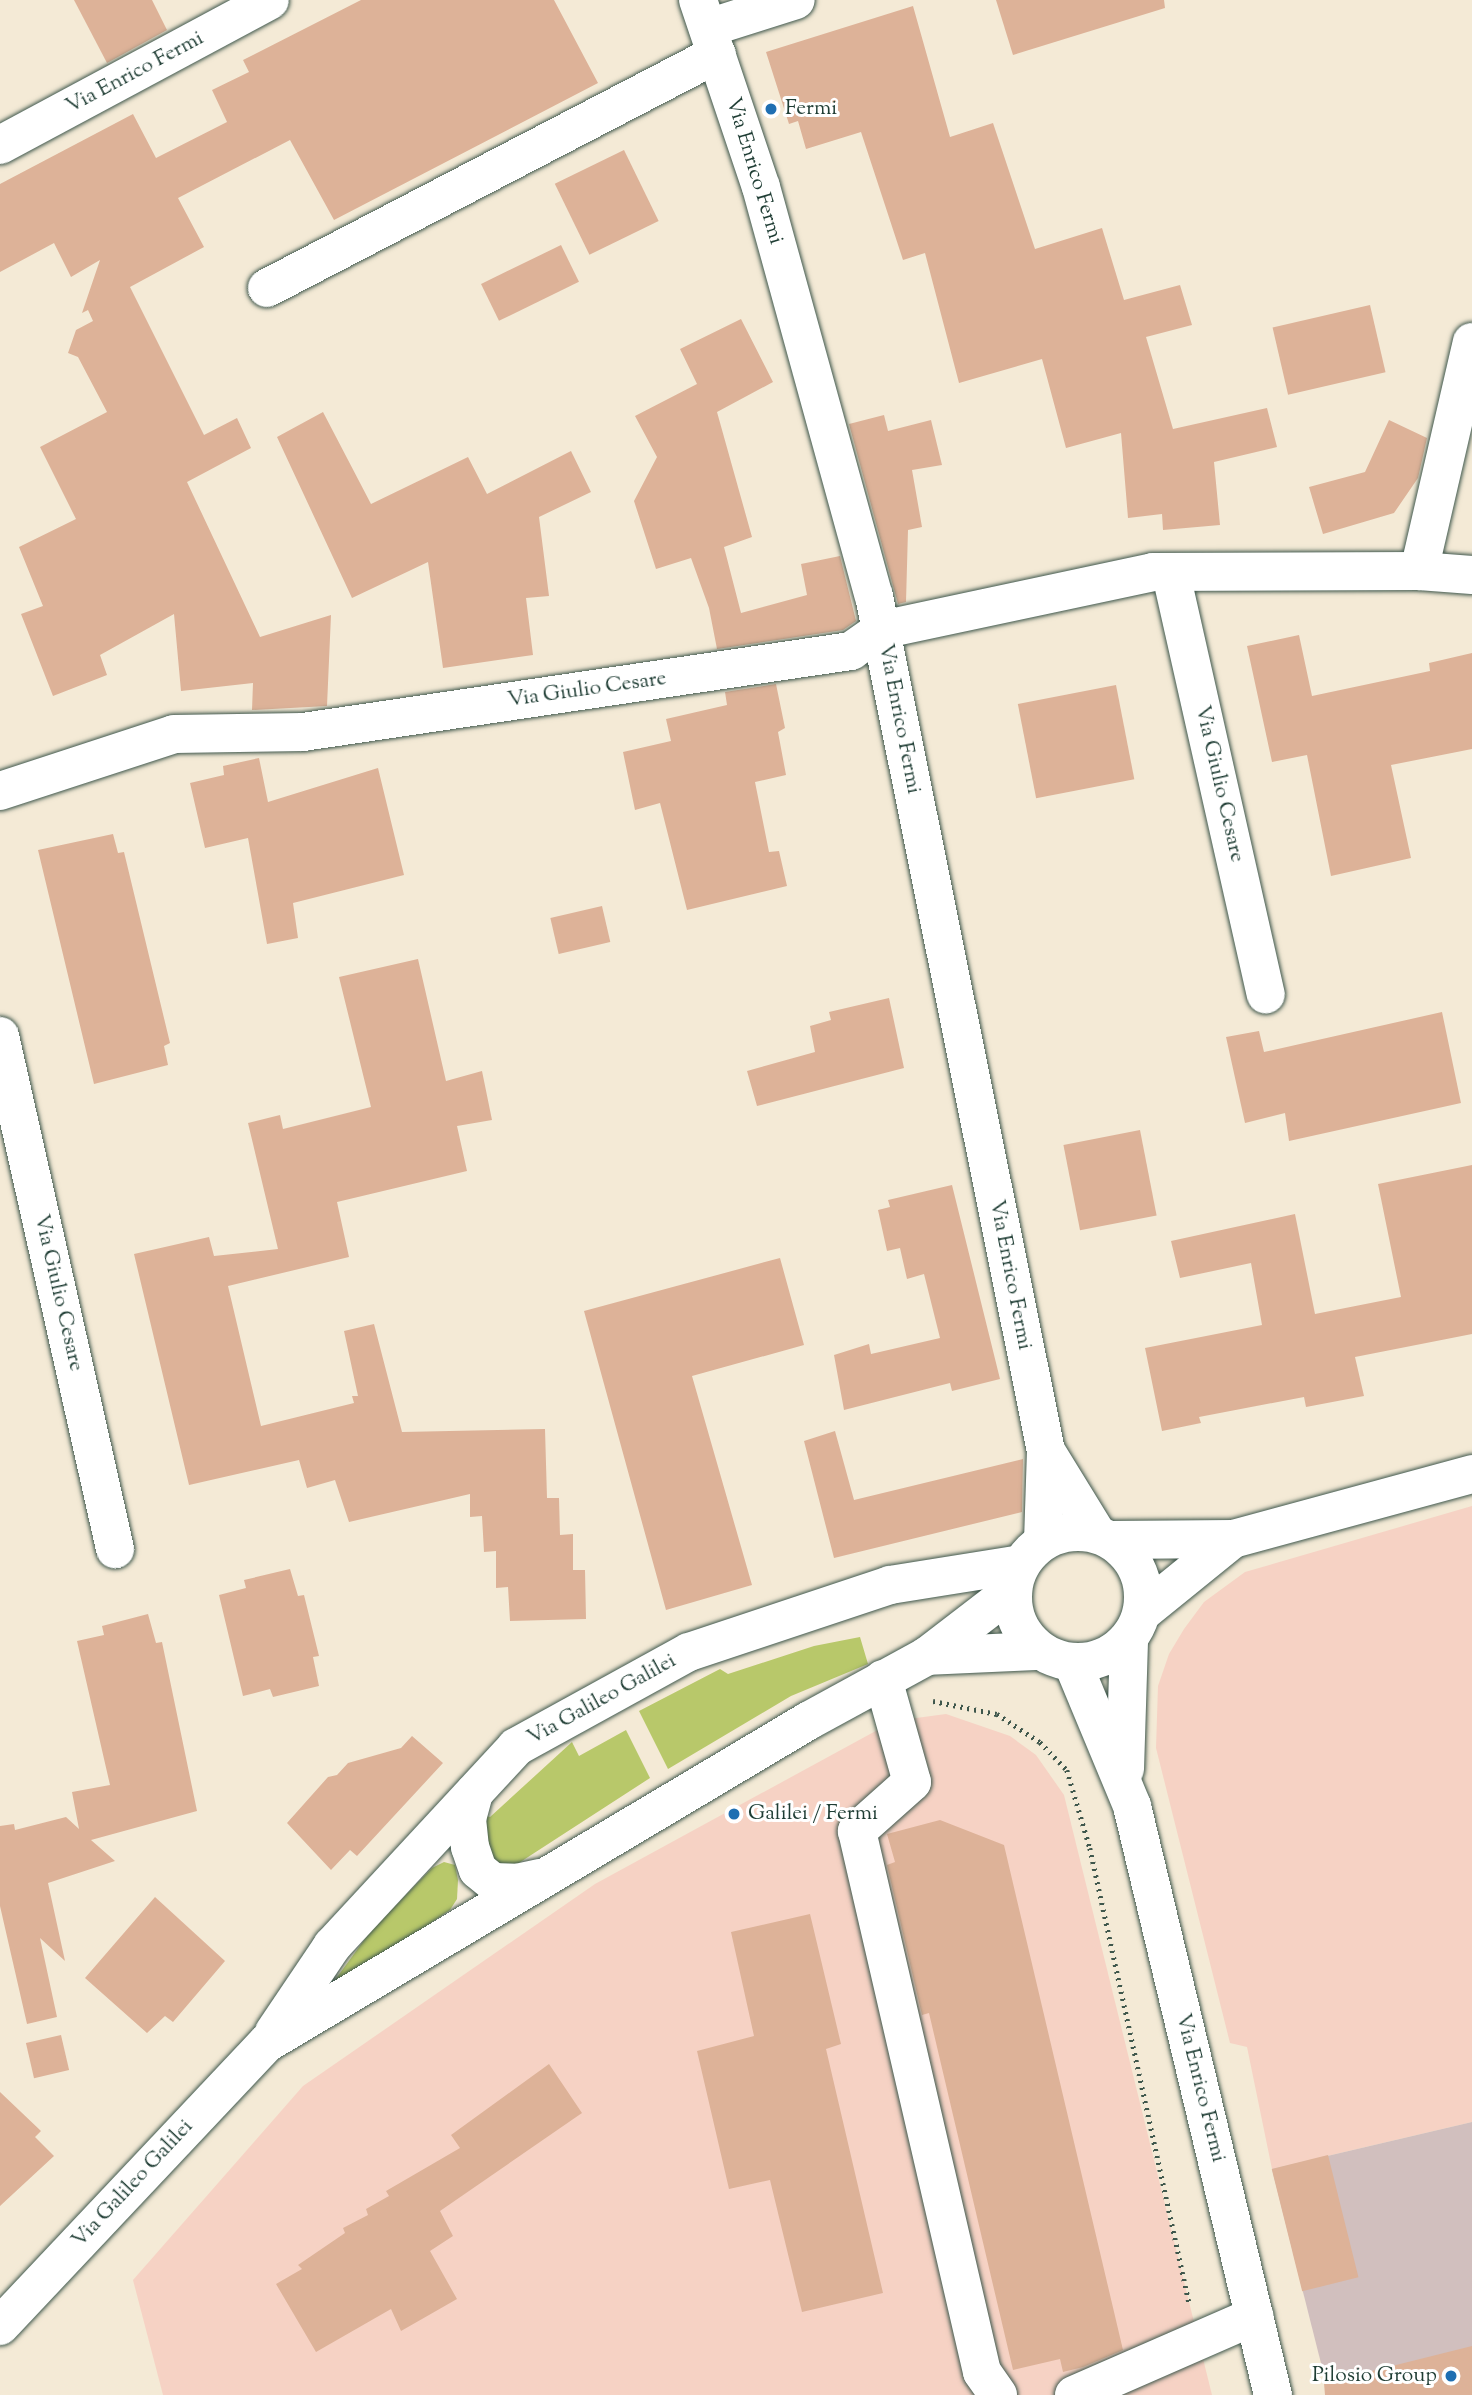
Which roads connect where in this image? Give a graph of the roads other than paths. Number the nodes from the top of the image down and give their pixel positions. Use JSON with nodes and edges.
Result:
{"nodes":[{"id":1,"x":270,"y":0,"type":"edge"},
{"id":2,"x":796,"y":0,"type":"edge"},
{"id":3,"x":708,"y":27,"type":"edge"},
{"id":4,"x":0,"y":145,"type":"edge"},
{"id":5,"x":267,"y":288,"type":"dead end"},
{"id":6,"x":1472,"y":342,"type":"edge"},
{"id":7,"x":1419,"y":571,"type":"junction"},
{"id":8,"x":1171,"y":574,"type":"junction"},
{"id":9,"x":1472,"y":575,"type":"edge"},
{"id":10,"x":881,"y":630,"type":"junction"},
{"id":11,"x":0,"y":791,"type":"edge"},
{"id":12,"x":1266,"y":994,"type":"dead end"},
{"id":13,"x":0,"y":1036,"type":"edge"},
{"id":14,"x":1046,"y":1451,"type":"junction"},
{"id":15,"x":1472,"y":1474,"type":"edge"},
{"id":16,"x":1104,"y":1537,"type":"junction"},
{"id":17,"x":1233,"y":1539,"type":"junction"},
{"id":18,"x":115,"y":1549,"type":"dead end"},
{"id":19,"x":1026,"y":1565,"type":"junction"},
{"id":20,"x":1136,"y":1625,"type":"junction"},
{"id":21,"x":927,"y":1656,"type":"junction"},
{"id":22,"x":1056,"y":1657,"type":"junction"},
{"id":23,"x":883,"y":1679,"type":"junction"},
{"id":24,"x":1125,"y":1782,"type":"junction"},
{"id":25,"x":474,"y":1793,"type":"junction"},
{"id":26,"x":542,"y":1877,"type":"junction"},
{"id":27,"x":267,"y":2043,"type":"junction"},
{"id":28,"x":1255,"y":2316,"type":"junction"},
{"id":29,"x":0,"y":2326,"type":"edge"},
{"id":30,"x":998,"y":2395,"type":"edge"},
{"id":31,"x":1074,"y":2395,"type":"edge"},
{"id":32,"x":1273,"y":2395,"type":"edge"}],
"edges":[{"from":1,"to":4,"type":"street","name":"Via Enrico Fermi"},
{"from":2,"to":3,"type":"street"},
{"from":3,"to":5,"type":"street"},
{"from":3,"to":10,"type":"street","name":"Via Enrico Fermi"},
{"from":6,"to":7,"type":"street"},
{"from":7,"to":8,"type":"street","name":"Via Giulio Cesare"},
{"from":7,"to":9,"type":"street","name":"Via Giulio Cesare"},
{"from":8,"to":10,"type":"street","name":"Via Giulio Cesare"},
{"from":8,"to":12,"type":"street","name":"Via Giulio Cesare"},
{"from":10,"to":11,"type":"street","name":"Via Giulio Cesare"},
{"from":10,"to":14,"type":"street","name":"Via Enrico Fermi"},
{"from":13,"to":18,"type":"street","name":"Via Giulio Cesare"},
{"from":14,"to":16,"type":"street","name":"Via Enrico Fermi"},
{"from":14,"to":19,"type":"street","name":"Via Enrico Fermi"},
{"from":15,"to":17,"type":"street"},
{"from":16,"to":17,"type":"street"},
{"from":16,"to":19,"type":"street"},
{"from":16,"to":20,"type":"street"},
{"from":17,"to":20,"type":"street"},
{"from":19,"to":21,"type":"street","name":"Via Galileo Galilei"},
{"from":19,"to":22,"type":"street"},
{"from":19,"to":25,"type":"street","name":"Via Galileo Galilei"},
{"from":20,"to":22,"type":"street"},
{"from":20,"to":24,"type":"street","name":"Via Enrico Fermi"},
{"from":21,"to":22,"type":"street","name":"Via Galileo Galilei"},
{"from":21,"to":23,"type":"street","name":"Via Galileo Galilei"},
{"from":22,"to":24,"type":"street","name":"Via Enrico Fermi"},
{"from":23,"to":26,"type":"street","name":"Via Galileo Galilei"},
{"from":23,"to":30,"type":"street"},
{"from":24,"to":28,"type":"street","name":"Via Enrico Fermi"},
{"from":25,"to":26,"type":"street"},
{"from":25,"to":27,"type":"street","name":"Via Galileo Galilei"},
{"from":26,"to":27,"type":"street","name":"Via Galileo Galilei"},
{"from":27,"to":29,"type":"street","name":"Via Galileo Galilei"},
{"from":28,"to":31,"type":"street"},
{"from":28,"to":32,"type":"street","name":"Via Enrico Fermi"}]}
